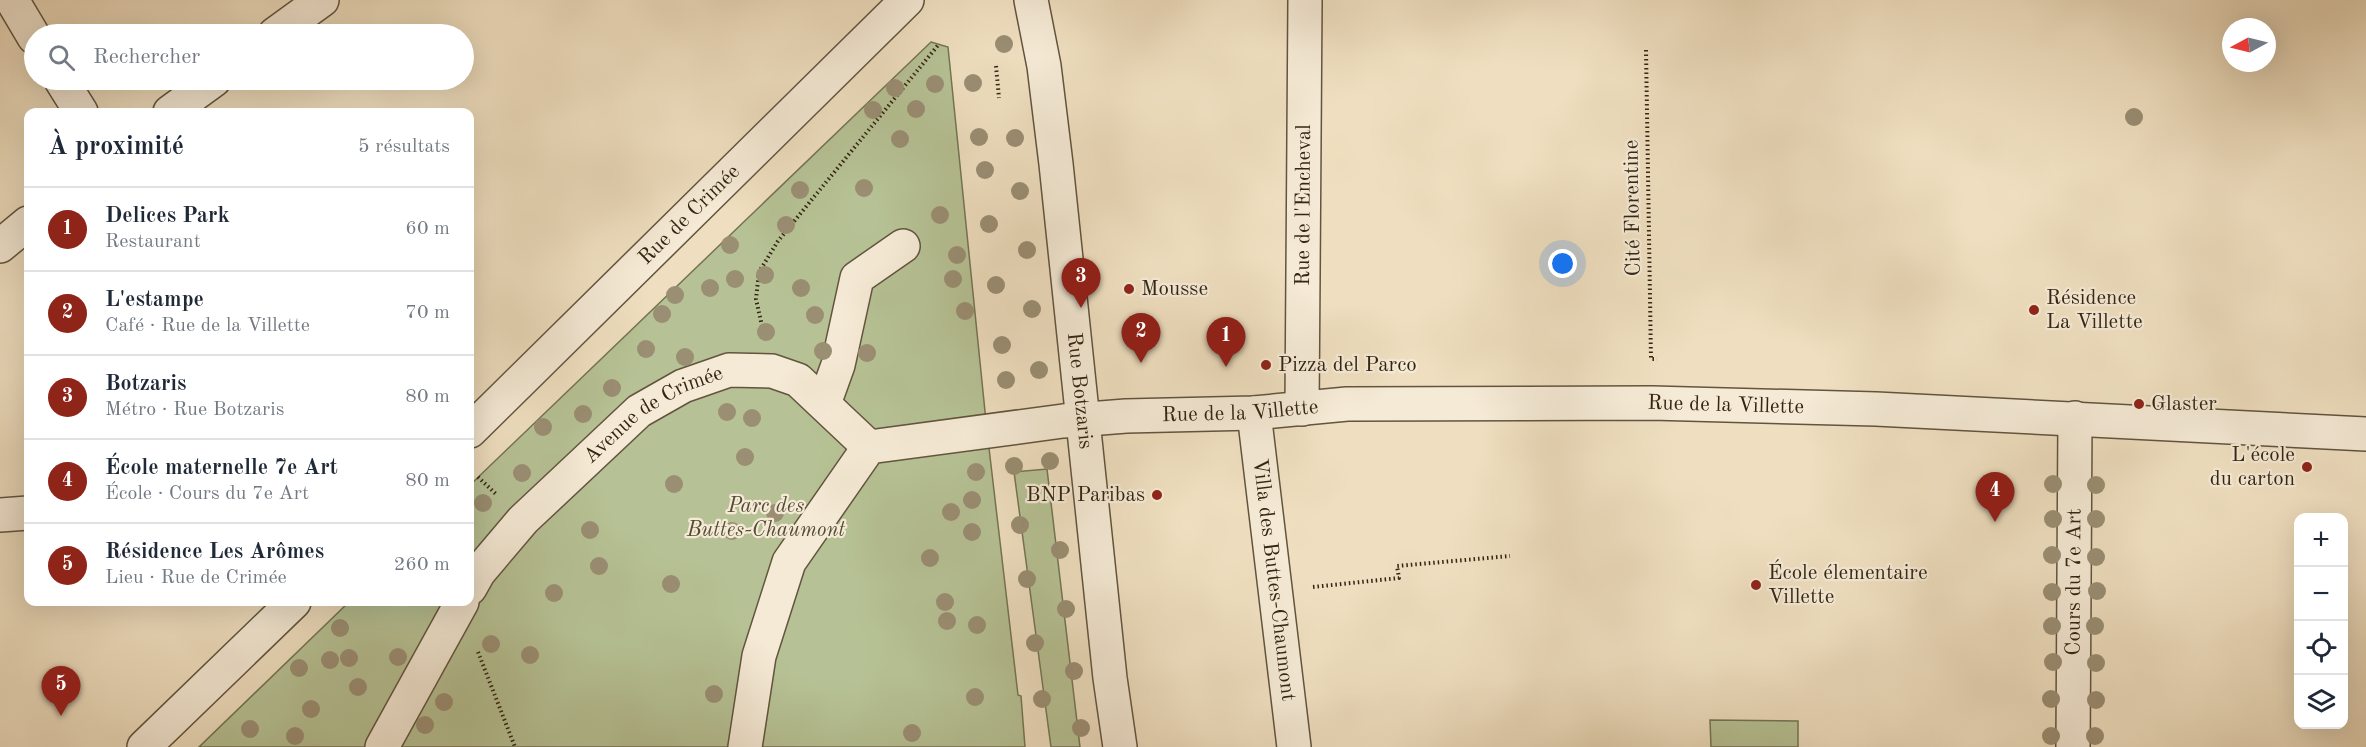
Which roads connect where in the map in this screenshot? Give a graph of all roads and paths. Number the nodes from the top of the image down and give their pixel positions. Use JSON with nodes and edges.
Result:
{"nodes":[{"id":1,"x":12,"y":0,"type":"edge"},
{"id":2,"x":322,"y":0,"type":"edge"},
{"id":3,"x":907,"y":0,"type":"edge"},
{"id":4,"x":1031,"y":0,"type":"edge"},
{"id":5,"x":1305,"y":0,"type":"edge"},
{"id":6,"x":26,"y":24,"type":"edge"},
{"id":7,"x":290,"y":24,"type":"edge"},
{"id":8,"x":939,"y":44,"type":"dead end"},
{"id":9,"x":1646,"y":50,"type":"dead end"},
{"id":10,"x":996,"y":66,"type":"dead end"},
{"id":11,"x":67,"y":90,"type":"edge"},
{"id":12,"x":200,"y":90,"type":"edge"},
{"id":13,"x":999,"y":99,"type":"dead end"},
{"id":14,"x":78,"y":108,"type":"edge"},
{"id":15,"x":176,"y":108,"type":"edge"},
{"id":16,"x":24,"y":226,"type":"edge"},
{"id":17,"x":0,"y":246,"type":"edge"},
{"id":18,"x":903,"y":246,"type":"dead end"},
{"id":19,"x":1657,"y":360,"type":"dead end"},
{"id":20,"x":772,"y":371,"type":"junction"},
{"id":21,"x":824,"y":404,"type":"junction"},
{"id":22,"x":1302,"y":409,"type":"junction"},
{"id":23,"x":1254,"y":412,"type":"junction"},
{"id":24,"x":2075,"y":418,"type":"junction"},
{"id":25,"x":1083,"y":420,"type":"junction"},
{"id":26,"x":474,"y":426,"type":"edge"},
{"id":27,"x":2366,"y":434,"type":"edge"},
{"id":28,"x":869,"y":447,"type":"junction"},
{"id":29,"x":478,"y":477,"type":"dead end"},
{"id":30,"x":501,"y":499,"type":"dead end"},
{"id":31,"x":24,"y":513,"type":"edge"},
{"id":32,"x":0,"y":515,"type":"edge"},
{"id":33,"x":1509,"y":556,"type":"dead end"},
{"id":34,"x":474,"y":580,"type":"edge"},
{"id":35,"x":1309,"y":587,"type":"dead end"},
{"id":36,"x":290,"y":606,"type":"edge"},
{"id":37,"x":459,"y":606,"type":"edge"},
{"id":38,"x":465,"y":606,"type":"edge"},
{"id":39,"x":144,"y":747,"type":"edge"},
{"id":40,"x":382,"y":747,"type":"edge"},
{"id":41,"x":515,"y":747,"type":"edge"},
{"id":42,"x":745,"y":747,"type":"edge"},
{"id":43,"x":1120,"y":747,"type":"edge"},
{"id":44,"x":1294,"y":747,"type":"edge"},
{"id":45,"x":2073,"y":747,"type":"edge"}],
"edges":[{"from":1,"to":6,"type":"street"},
{"from":2,"to":7,"type":"street"},
{"from":3,"to":26,"type":"street","name":"Rue de Crimée"},
{"from":4,"to":25,"type":"street","name":"Rue Botzaris"},
{"from":5,"to":22,"type":"street","name":"Rue de l'Encheval"},
{"from":8,"to":20,"type":"path"},
{"from":9,"to":19,"type":"path","name":"Cité Florentine"},
{"from":10,"to":13,"type":"path"},
{"from":11,"to":14,"type":"street"},
{"from":12,"to":15,"type":"street"},
{"from":16,"to":17,"type":"street"},
{"from":18,"to":21,"type":"street"},
{"from":20,"to":21,"type":"street","name":"Avenue de Crimée"},
{"from":20,"to":34,"type":"street","name":"Avenue de Crimée"},
{"from":21,"to":28,"type":"street","name":"Avenue de Crimée"},
{"from":22,"to":23,"type":"street","name":"Rue de la Villette"},
{"from":22,"to":24,"type":"street","name":"Rue de la Villette"},
{"from":23,"to":25,"type":"street","name":"Rue de la Villette"},
{"from":23,"to":44,"type":"street","name":"Villa des Buttes-Chaumont"},
{"from":24,"to":27,"type":"street","name":"Rue de la Villette"},
{"from":24,"to":45,"type":"street","name":"Cours du 7e Art"},
{"from":25,"to":28,"type":"street","name":"Rue de la Villette"},
{"from":25,"to":43,"type":"street","name":"Rue Botzaris"},
{"from":28,"to":42,"type":"street"},
{"from":29,"to":30,"type":"path"},
{"from":31,"to":32,"type":"street"},
{"from":33,"to":35,"type":"path"},
{"from":36,"to":39,"type":"street"},
{"from":37,"to":40,"type":"street","name":"Avenue de Crimée"},
{"from":38,"to":41,"type":"path"}]}
